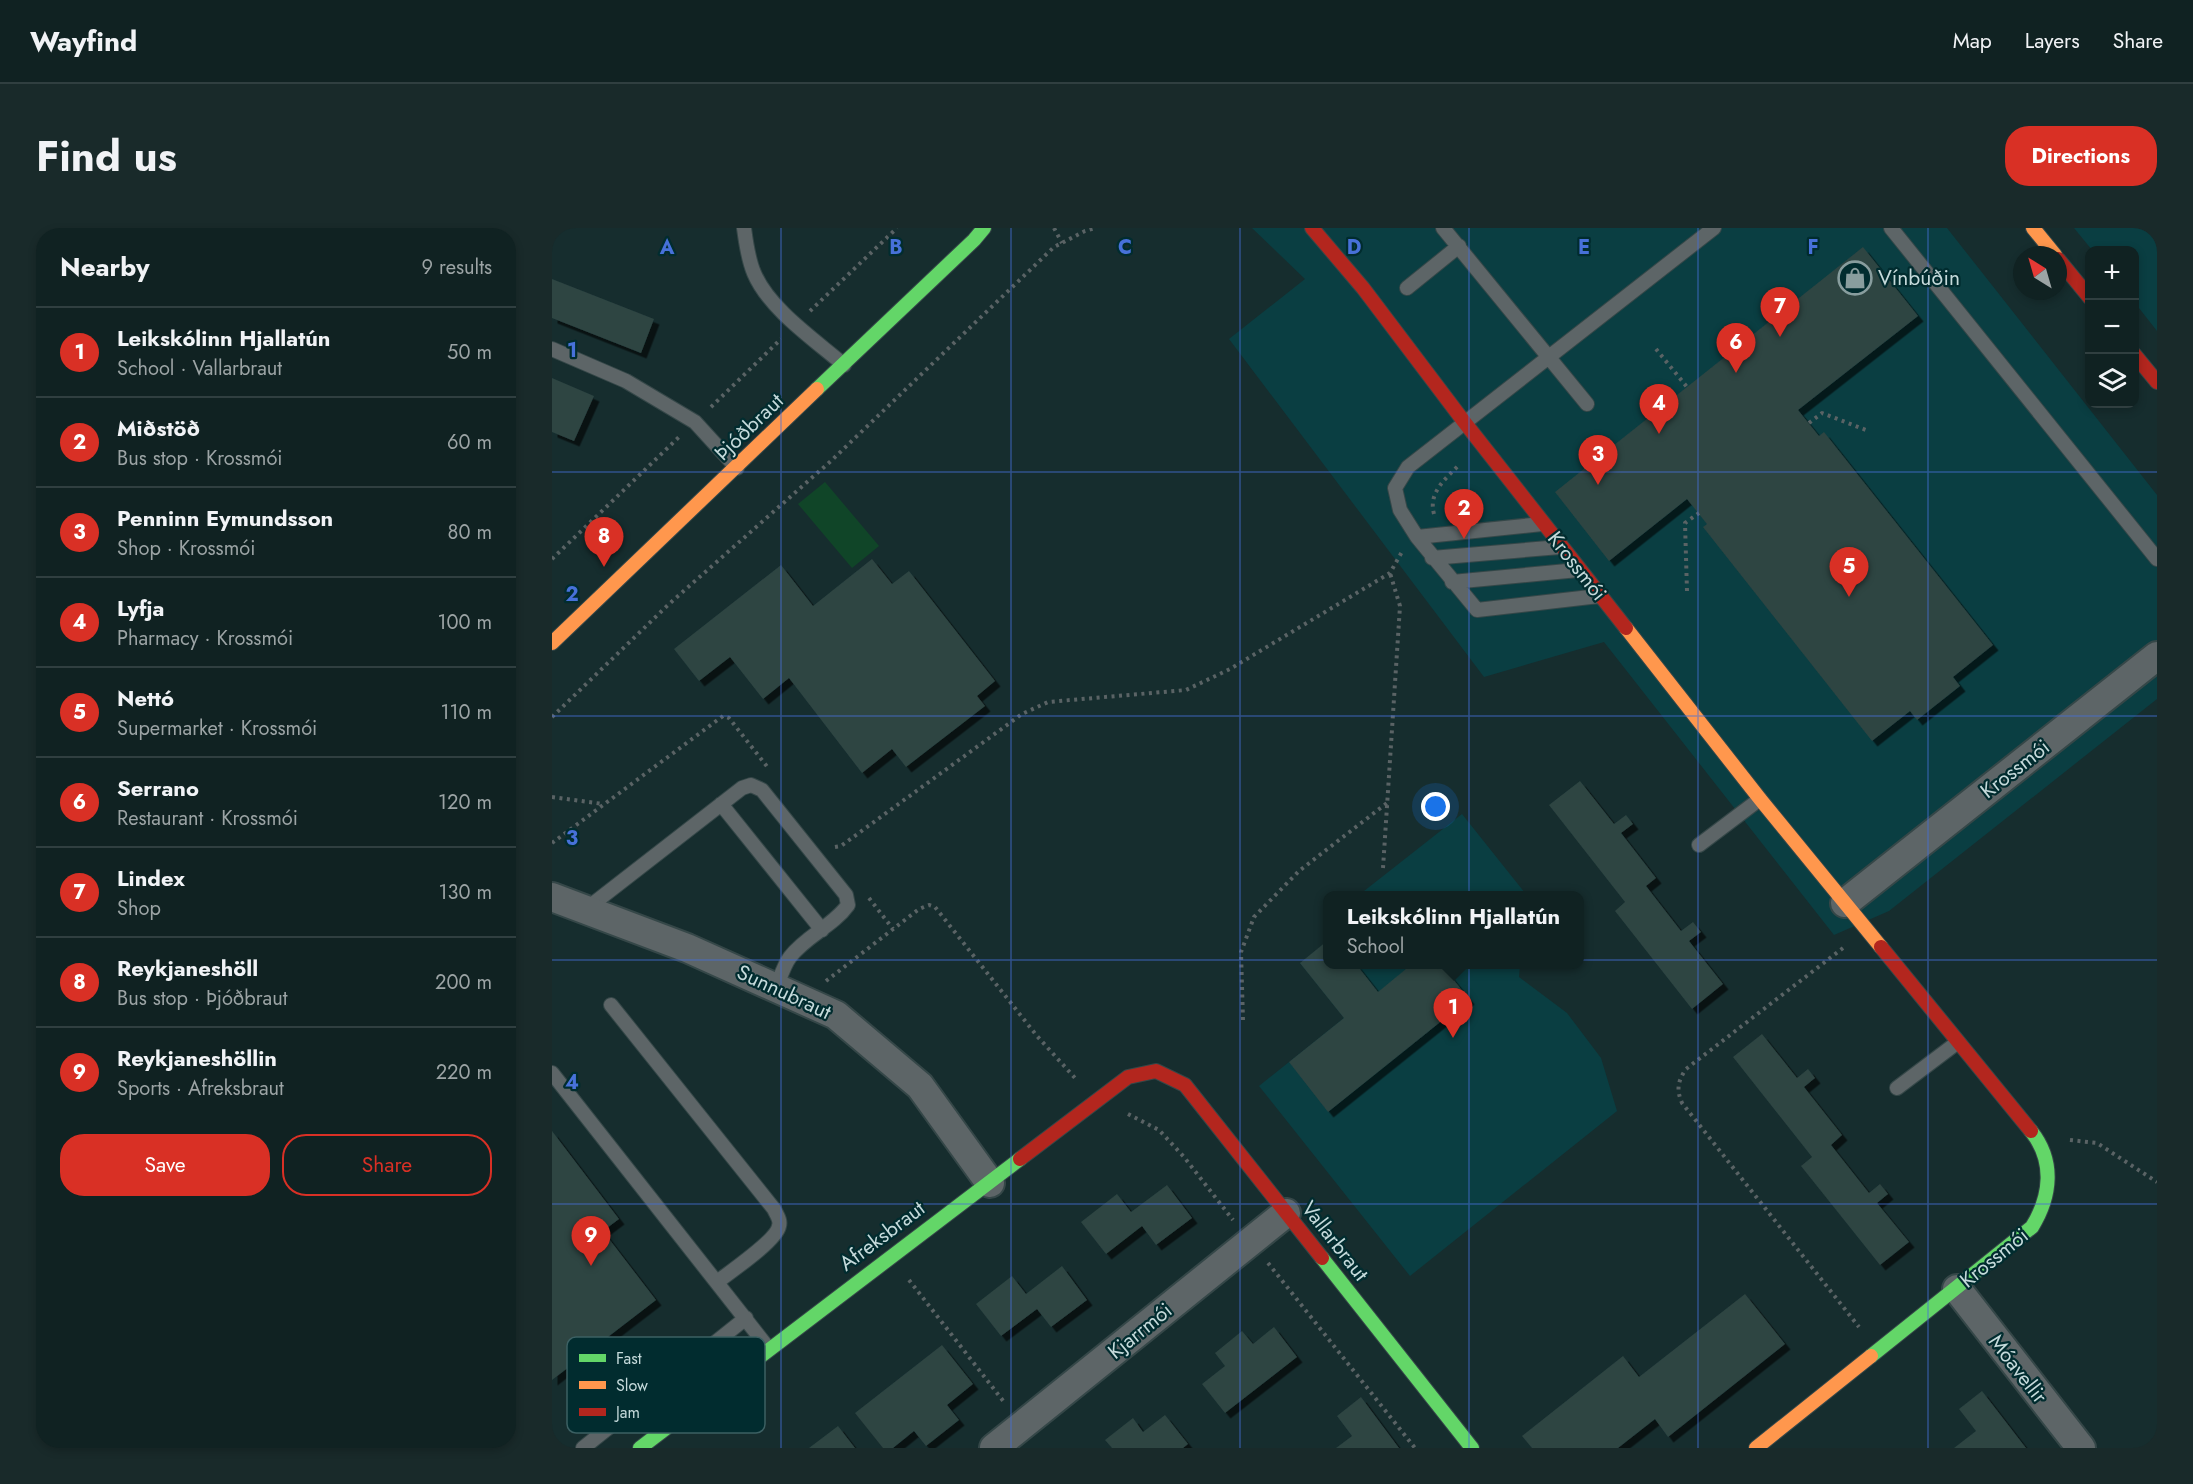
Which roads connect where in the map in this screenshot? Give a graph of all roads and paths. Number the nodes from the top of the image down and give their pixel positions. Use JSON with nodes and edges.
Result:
{"nodes":[{"id":1,"x":744,"y":228,"type":"edge"},
{"id":2,"x":897,"y":228,"type":"edge"},
{"id":3,"x":984,"y":228,"type":"edge"},
{"id":4,"x":992,"y":228,"type":"edge"},
{"id":5,"x":1054,"y":228,"type":"edge"},
{"id":6,"x":1095,"y":228,"type":"edge"},
{"id":7,"x":1312,"y":228,"type":"edge"},
{"id":8,"x":1443,"y":228,"type":"edge"},
{"id":9,"x":1714,"y":228,"type":"edge"},
{"id":10,"x":1891,"y":228,"type":"edge"},
{"id":11,"x":2033,"y":228,"type":"edge"},
{"id":12,"x":974,"y":240,"type":"junction"},
{"id":13,"x":1062,"y":243,"type":"junction"},
{"id":14,"x":1459,"y":246,"type":"junction"},
{"id":15,"x":2048,"y":246,"type":"edge"},
{"id":16,"x":2067,"y":270,"type":"edge"},
{"id":17,"x":1407,"y":288,"type":"dead end"},
{"id":18,"x":2085,"y":292,"type":"edge"},
{"id":19,"x":797,"y":324,"type":"junction"},
{"id":20,"x":552,"y":349,"type":"edge"},
{"id":21,"x":1656,"y":349,"type":"dead end"},
{"id":22,"x":1549,"y":357,"type":"junction"},
{"id":23,"x":2139,"y":360,"type":"edge"},
{"id":24,"x":844,"y":365,"type":"junction"},
{"id":25,"x":2157,"y":382,"type":"edge"},
{"id":26,"x":1687,"y":387,"type":"dead end"},
{"id":27,"x":1587,"y":404,"type":"dead end"},
{"id":28,"x":695,"y":422,"type":"junction"},
{"id":29,"x":1465,"y":423,"type":"junction"},
{"id":30,"x":1809,"y":423,"type":"dead end"},
{"id":31,"x":1866,"y":430,"type":"dead end"},
{"id":32,"x":1485,"y":449,"type":"junction"},
{"id":33,"x":737,"y":468,"type":"junction"},
{"id":34,"x":1699,"y":513,"type":"dead end"},
{"id":35,"x":1437,"y":522,"type":"dead end"},
{"id":36,"x":1544,"y":524,"type":"junction"},
{"id":37,"x":1417,"y":537,"type":"junction"},
{"id":38,"x":1562,"y":547,"type":"junction"},
{"id":39,"x":1432,"y":558,"type":"junction"},
{"id":40,"x":552,"y":559,"type":"edge"},
{"id":41,"x":2157,"y":559,"type":"edge"},
{"id":42,"x":1580,"y":569,"type":"junction"},
{"id":43,"x":1390,"y":573,"type":"junction"},
{"id":44,"x":1452,"y":582,"type":"junction"},
{"id":45,"x":1687,"y":591,"type":"dead end"},
{"id":46,"x":1601,"y":596,"type":"junction"},
{"id":47,"x":552,"y":643,"type":"edge"},
{"id":48,"x":2157,"y":657,"type":"edge"},
{"id":49,"x":552,"y":717,"type":"edge"},
{"id":50,"x":771,"y":772,"type":"dead end"},
{"id":51,"x":552,"y":797,"type":"edge"},
{"id":52,"x":1760,"y":799,"type":"junction"},
{"id":53,"x":1387,"y":803,"type":"junction"},
{"id":54,"x":604,"y":804,"type":"junction"},
{"id":55,"x":721,"y":804,"type":"junction"},
{"id":56,"x":552,"y":843,"type":"edge"},
{"id":57,"x":827,"y":843,"type":"dead end"},
{"id":58,"x":1699,"y":845,"type":"dead end"},
{"id":59,"x":1383,"y":868,"type":"dead end"},
{"id":60,"x":552,"y":897,"type":"edge"},
{"id":61,"x":1845,"y":903,"type":"junction"},
{"id":62,"x":585,"y":910,"type":"junction"},
{"id":63,"x":822,"y":930,"type":"junction"},
{"id":64,"x":1866,"y":930,"type":"junction"},
{"id":65,"x":789,"y":993,"type":"junction"},
{"id":66,"x":611,"y":1005,"type":"dead end"},
{"id":67,"x":1243,"y":1020,"type":"dead end"},
{"id":68,"x":1958,"y":1042,"type":"junction"},
{"id":69,"x":1156,"y":1071,"type":"joint"},
{"id":70,"x":552,"y":1073,"type":"edge"},
{"id":71,"x":1897,"y":1088,"type":"dead end"},
{"id":72,"x":1099,"y":1099,"type":"junction"},
{"id":73,"x":2034,"y":1136,"type":"junction"},
{"id":74,"x":2157,"y":1182,"type":"edge"},
{"id":75,"x":990,"y":1183,"type":"junction"},
{"id":76,"x":1286,"y":1213,"type":"junction"},
{"id":77,"x":890,"y":1256,"type":"junction"},
{"id":78,"x":717,"y":1282,"type":"junction"},
{"id":79,"x":1957,"y":1288,"type":"junction"},
{"id":80,"x":746,"y":1318,"type":"junction"},
{"id":81,"x":722,"y":1337,"type":"edge"},
{"id":82,"x":761,"y":1337,"type":"edge"},
{"id":83,"x":765,"y":1343,"type":"edge"},
{"id":84,"x":770,"y":1349,"type":"junction"},
{"id":85,"x":1878,"y":1351,"type":"junction"},
{"id":86,"x":765,"y":1353,"type":"edge"},
{"id":87,"x":1022,"y":1426,"type":"junction"},
{"id":88,"x":603,"y":1433,"type":"edge"},
{"id":89,"x":660,"y":1433,"type":"edge"},
{"id":90,"x":584,"y":1448,"type":"edge"},
{"id":91,"x":640,"y":1448,"type":"edge"},
{"id":92,"x":994,"y":1448,"type":"edge"},
{"id":93,"x":1472,"y":1448,"type":"edge"},
{"id":94,"x":1756,"y":1448,"type":"edge"},
{"id":95,"x":2081,"y":1448,"type":"edge"}],
"edges":[{"from":1,"to":19,"type":"lane"},
{"from":2,"to":19,"type":"path"},
{"from":3,"to":12,"type":"street","name":"Þjóðbraut"},
{"from":4,"to":12,"type":"street","name":"Þjóðbraut"},
{"from":5,"to":13,"type":"path"},
{"from":6,"to":13,"type":"path"},
{"from":7,"to":29,"type":"street","name":"Krossmói"},
{"from":8,"to":14,"type":"lane"},
{"from":9,"to":22,"type":"lane"},
{"from":10,"to":41,"type":"lane"},
{"from":11,"to":15,"type":"street"},
{"from":12,"to":24,"type":"street","name":"Þjóðbraut"},
{"from":13,"to":49,"type":"path"},
{"from":14,"to":17,"type":"lane"},
{"from":14,"to":22,"type":"lane"},
{"from":16,"to":18,"type":"street"},
{"from":19,"to":24,"type":"lane"},
{"from":19,"to":28,"type":"path"},
{"from":20,"to":28,"type":"lane"},
{"from":21,"to":26,"type":"path"},
{"from":22,"to":27,"type":"lane"},
{"from":22,"to":29,"type":"lane"},
{"from":23,"to":25,"type":"street"},
{"from":24,"to":33,"type":"street","name":"Þjóðbraut"},
{"from":28,"to":33,"type":"lane"},
{"from":28,"to":40,"type":"path"},
{"from":29,"to":32,"type":"street","name":"Krossmói"},
{"from":29,"to":37,"type":"lane"},
{"from":30,"to":31,"type":"path"},
{"from":32,"to":35,"type":"path"},
{"from":32,"to":36,"type":"street","name":"Krossmói"},
{"from":33,"to":47,"type":"street","name":"Þjóðbraut"},
{"from":34,"to":45,"type":"path"},
{"from":36,"to":37,"type":"lane"},
{"from":36,"to":38,"type":"street","name":"Krossmói"},
{"from":37,"to":39,"type":"lane"},
{"from":37,"to":43,"type":"path"},
{"from":38,"to":39,"type":"lane"},
{"from":38,"to":42,"type":"street","name":"Krossmói"},
{"from":39,"to":44,"type":"lane"},
{"from":42,"to":44,"type":"lane"},
{"from":42,"to":46,"type":"street","name":"Krossmói"},
{"from":43,"to":53,"type":"path"},
{"from":43,"to":57,"type":"path"},
{"from":44,"to":46,"type":"lane"},
{"from":46,"to":52,"type":"street","name":"Krossmói"},
{"from":48,"to":61,"type":"street","name":"Krossmói"},
{"from":50,"to":54,"type":"path"},
{"from":51,"to":54,"type":"path"},
{"from":52,"to":58,"type":"lane"},
{"from":52,"to":61,"type":"street","name":"Krossmói"},
{"from":53,"to":59,"type":"path"},
{"from":53,"to":67,"type":"path"},
{"from":54,"to":56,"type":"path"},
{"from":55,"to":62,"type":"lane"},
{"from":55,"to":63,"type":"lane"},
{"from":55,"to":63,"type":"lane"},
{"from":60,"to":62,"type":"street","name":"Sunnubraut"},
{"from":61,"to":64,"type":"street","name":"Krossmói"},
{"from":62,"to":65,"type":"street","name":"Sunnubraut"},
{"from":63,"to":65,"type":"lane"},
{"from":64,"to":68,"type":"street","name":"Krossmói"},
{"from":64,"to":85,"type":"path"},
{"from":65,"to":72,"type":"path"},
{"from":65,"to":75,"type":"street","name":"Sunnubraut"},
{"from":66,"to":78,"type":"lane"},
{"from":68,"to":71,"type":"lane"},
{"from":68,"to":73,"type":"street","name":"Krossmói"},
{"from":69,"to":72,"type":"street","name":"Afreksbraut"},
{"from":69,"to":76,"type":"street","name":"Vallarbraut"},
{"from":70,"to":78,"type":"lane"},
{"from":72,"to":75,"type":"street","name":"Afreksbraut"},
{"from":73,"to":74,"type":"path"},
{"from":73,"to":79,"type":"street","name":"Krossmói"},
{"from":75,"to":77,"type":"street","name":"Afreksbraut"},
{"from":76,"to":87,"type":"street","name":"Kjarrmói"},
{"from":76,"to":93,"type":"street","name":"Vallarbraut"},
{"from":77,"to":84,"type":"street","name":"Afreksbraut"},
{"from":77,"to":87,"type":"path"},
{"from":78,"to":80,"type":"lane"},
{"from":79,"to":85,"type":"street","name":"Krossmói"},
{"from":79,"to":95,"type":"street","name":"Móavellir"},
{"from":80,"to":81,"type":"lane"},
{"from":80,"to":82,"type":"lane"},
{"from":83,"to":84,"type":"lane"},
{"from":84,"to":86,"type":"street","name":"Afreksbraut"},
{"from":85,"to":94,"type":"street","name":"Krossmói"},
{"from":87,"to":92,"type":"street","name":"Kjarrmói"},
{"from":88,"to":90,"type":"lane"},
{"from":89,"to":91,"type":"street","name":"Afreksbraut"}]}
